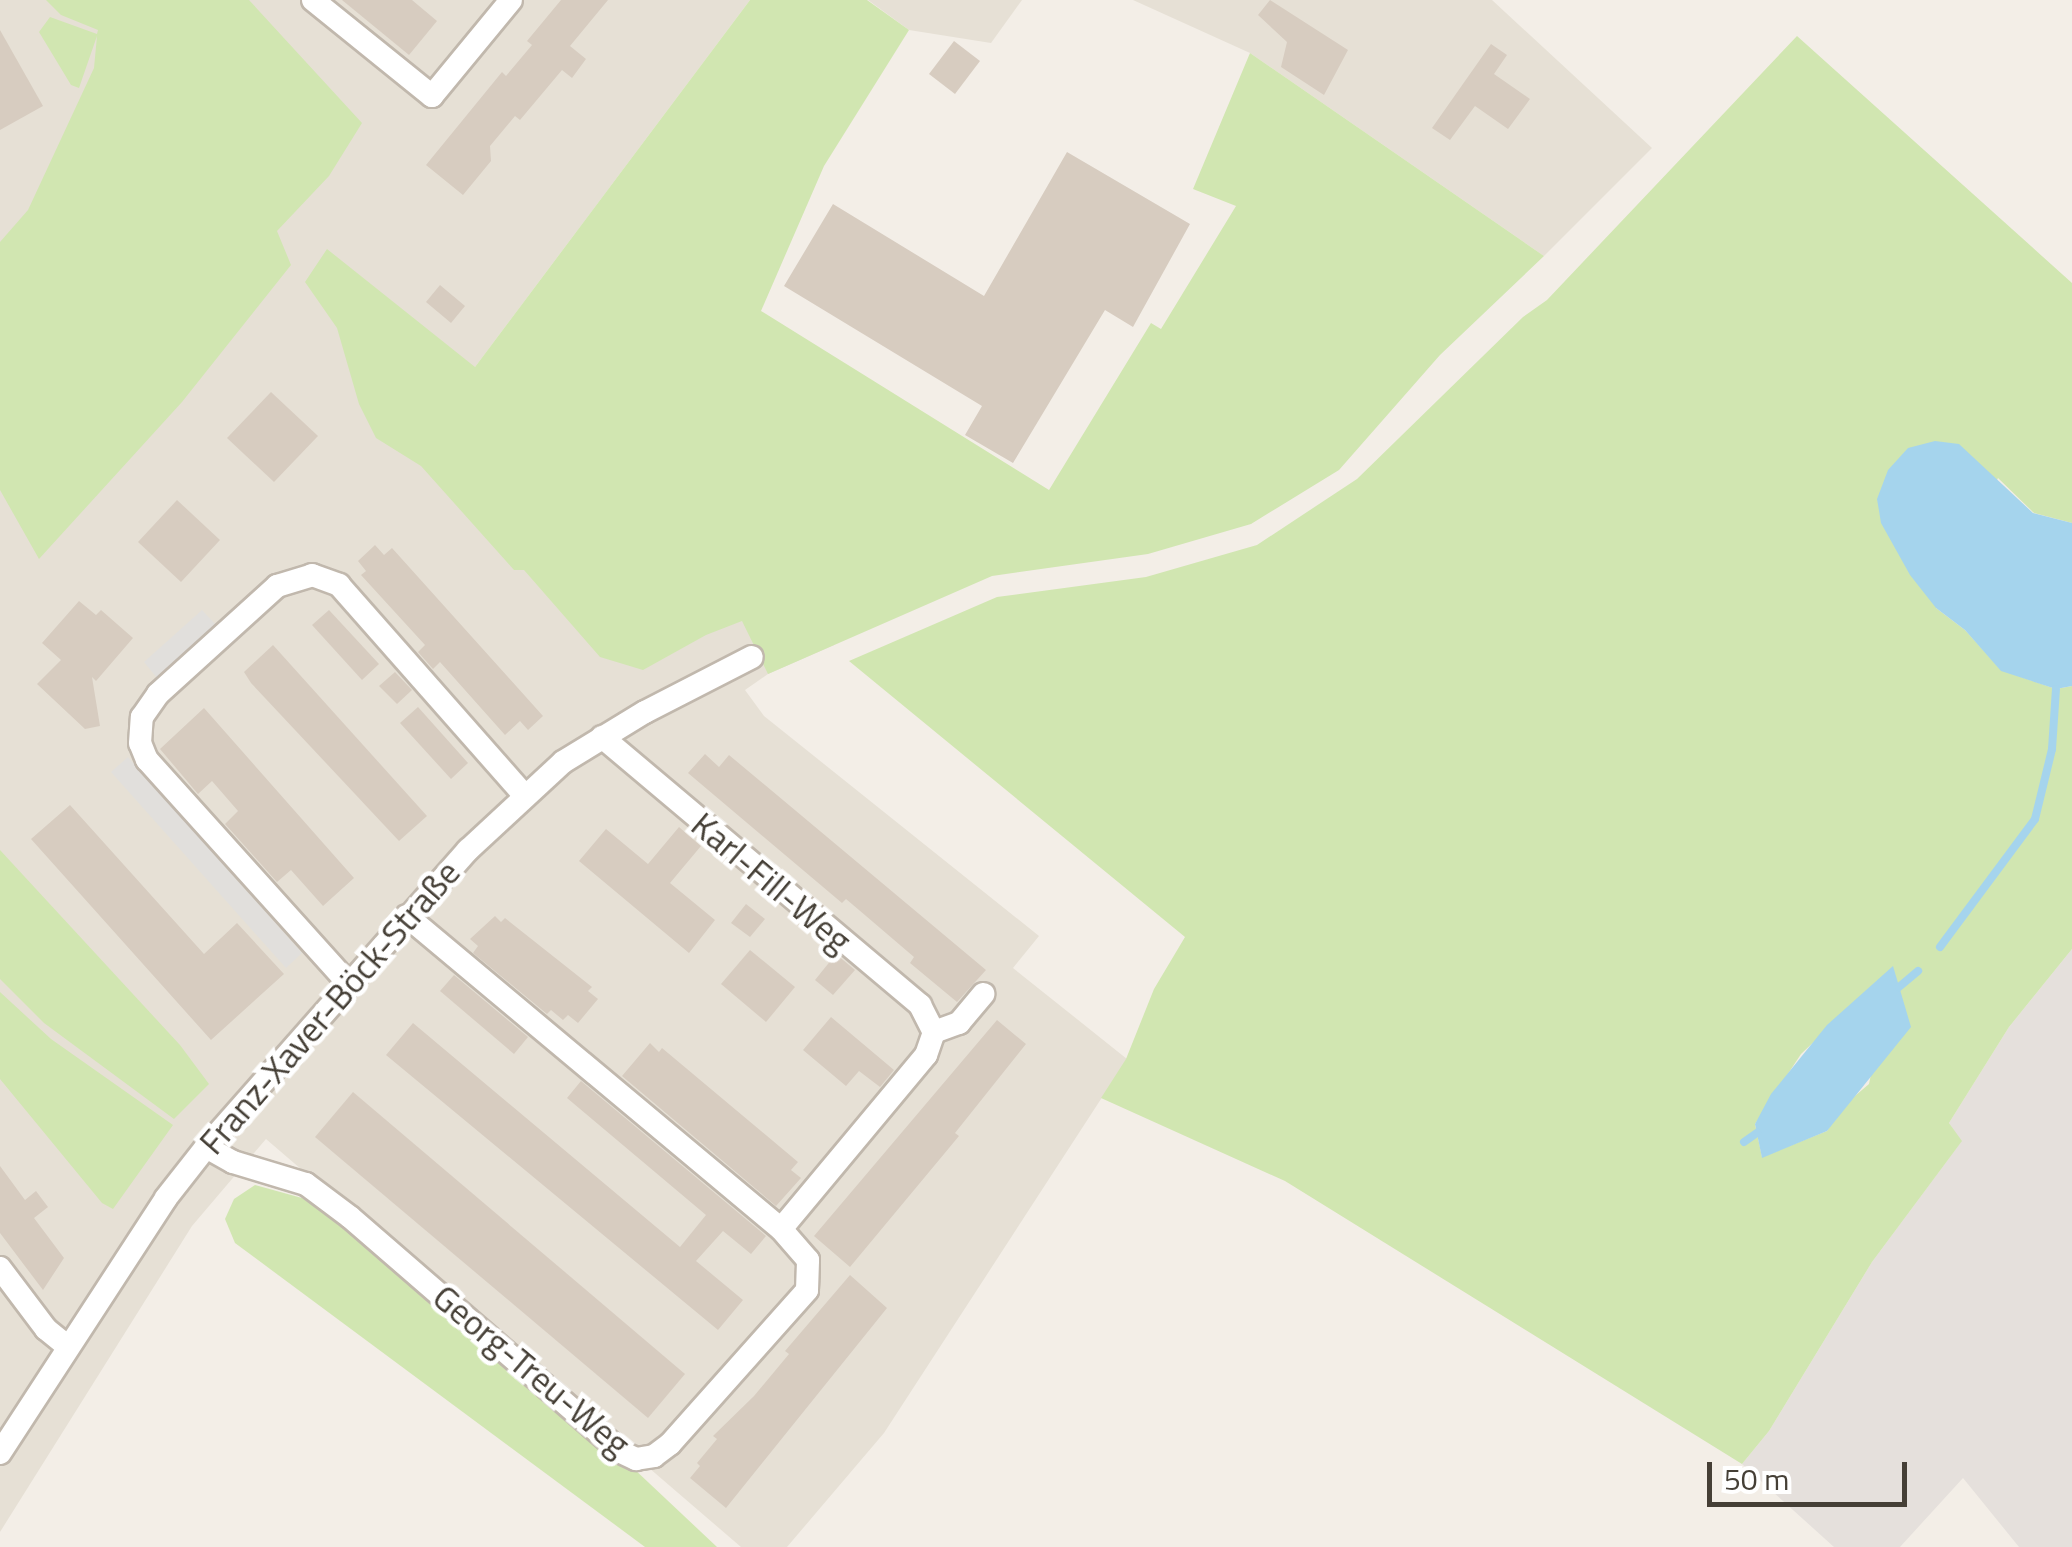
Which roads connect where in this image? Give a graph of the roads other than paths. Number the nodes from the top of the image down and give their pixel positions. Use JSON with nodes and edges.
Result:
{"nodes":[{"id":1,"x":313,"y":0,"type":"edge"},
{"id":2,"x":511,"y":0,"type":"edge"},
{"id":3,"x":752,"y":657,"type":"dead end"},
{"id":4,"x":602,"y":737,"type":"junction"},
{"id":5,"x":524,"y":795,"type":"junction"},
{"id":6,"x":406,"y":916,"type":"junction"},
{"id":7,"x":349,"y":984,"type":"junction"},
{"id":8,"x":984,"y":994,"type":"dead end"},
{"id":9,"x":934,"y":1032,"type":"junction"},
{"id":10,"x":206,"y":1147,"type":"junction"},
{"id":11,"x":781,"y":1229,"type":"junction"},
{"id":12,"x":0,"y":1268,"type":"edge"},
{"id":13,"x":67,"y":1346,"type":"junction"},
{"id":14,"x":0,"y":1454,"type":"edge"}],
"edges":[{"from":1,"to":2,"type":"street"},
{"from":3,"to":4,"type":"street","name":"Franz-Xaver-Böck-Straße"},
{"from":4,"to":5,"type":"street","name":"Franz-Xaver-Böck-Straße"},
{"from":4,"to":9,"type":"street","name":"Karl-Fill-Weg"},
{"from":5,"to":6,"type":"street","name":"Franz-Xaver-Böck-Straße"},
{"from":5,"to":7,"type":"street"},
{"from":6,"to":7,"type":"street","name":"Franz-Xaver-Böck-Straße"},
{"from":6,"to":11,"type":"street","name":"Georg-Treu-Weg"},
{"from":7,"to":10,"type":"street","name":"Franz-Xaver-Böck-Straße"},
{"from":8,"to":9,"type":"street"},
{"from":9,"to":11,"type":"street"},
{"from":10,"to":11,"type":"street","name":"Georg-Treu-Weg"},
{"from":10,"to":13,"type":"street","name":"Franz-Xaver-Böck-Straße"},
{"from":12,"to":13,"type":"street"},
{"from":13,"to":14,"type":"street","name":"Franz-Xaver-Böck-Straße"}]}
